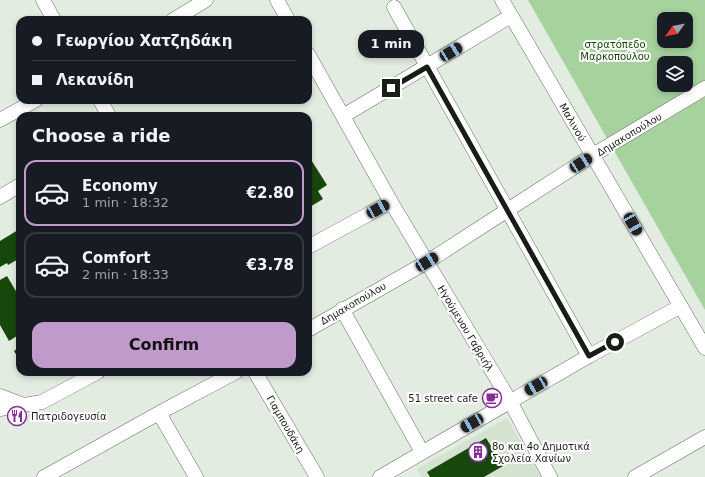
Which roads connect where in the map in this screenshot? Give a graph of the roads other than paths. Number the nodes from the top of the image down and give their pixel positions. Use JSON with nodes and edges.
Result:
{"nodes":[{"id":1,"x":43,"y":0,"type":"edge"},
{"id":2,"x":206,"y":0,"type":"edge"},
{"id":3,"x":277,"y":0,"type":"edge"},
{"id":4,"x":502,"y":0,"type":"edge"},
{"id":5,"x":394,"y":7,"type":"dead end"},
{"id":6,"x":52,"y":16,"type":"edge"},
{"id":7,"x":180,"y":16,"type":"edge"},
{"id":8,"x":286,"y":16,"type":"edge"},
{"id":9,"x":511,"y":16,"type":"junction"},
{"id":10,"x":312,"y":61,"type":"edge"},
{"id":11,"x":427,"y":67,"type":"junction"},
{"id":12,"x":705,"y":88,"type":"edge"},
{"id":13,"x":29,"y":104,"type":"edge"},
{"id":14,"x":343,"y":116,"type":"junction"},
{"id":15,"x":0,"y":120,"type":"edge"},
{"id":16,"x":593,"y":155,"type":"junction"},
{"id":17,"x":16,"y":187,"type":"edge"},
{"id":18,"x":0,"y":197,"type":"edge"},
{"id":19,"x":392,"y":202,"type":"junction"},
{"id":20,"x":508,"y":211,"type":"junction"},
{"id":21,"x":312,"y":245,"type":"edge"},
{"id":22,"x":427,"y":262,"type":"junction"},
{"id":23,"x":681,"y":306,"type":"junction"},
{"id":24,"x":342,"y":309,"type":"junction"},
{"id":25,"x":312,"y":328,"type":"edge"},
{"id":26,"x":705,"y":348,"type":"edge"},
{"id":27,"x":589,"y":356,"type":"junction"},
{"id":28,"x":91,"y":376,"type":"edge"},
{"id":29,"x":228,"y":376,"type":"edge"},
{"id":30,"x":257,"y":376,"type":"edge"},
{"id":31,"x":0,"y":396,"type":"edge"},
{"id":32,"x":510,"y":401,"type":"junction"},
{"id":33,"x":26,"y":406,"type":"junction"},
{"id":34,"x":0,"y":409,"type":"edge"},
{"id":35,"x":159,"y":413,"type":"junction"},
{"id":36,"x":705,"y":437,"type":"edge"},
{"id":37,"x":422,"y":452,"type":"junction"},
{"id":38,"x":44,"y":477,"type":"edge"},
{"id":39,"x":196,"y":477,"type":"edge"},
{"id":40,"x":316,"y":477,"type":"edge"},
{"id":41,"x":380,"y":477,"type":"edge"},
{"id":42,"x":550,"y":477,"type":"edge"},
{"id":43,"x":635,"y":477,"type":"edge"}],
"edges":[{"from":1,"to":6,"type":"street"},
{"from":2,"to":7,"type":"street"},
{"from":3,"to":8,"type":"street"},
{"from":4,"to":9,"type":"street","name":"Μαλινού"},
{"from":5,"to":11,"type":"street"},
{"from":9,"to":11,"type":"street"},
{"from":9,"to":16,"type":"street","name":"Μαλινού"},
{"from":10,"to":14,"type":"street","name":"Ηγούμενου Γαβριήλ"},
{"from":11,"to":14,"type":"street"},
{"from":11,"to":20,"type":"street"},
{"from":12,"to":16,"type":"street","name":"Δημακοπούλου"},
{"from":13,"to":15,"type":"street"},
{"from":14,"to":19,"type":"street","name":"Ηγούμενου Γαβριήλ"},
{"from":16,"to":20,"type":"street","name":"Δημακοπούλου"},
{"from":16,"to":23,"type":"street","name":"Μαλινού"},
{"from":17,"to":18,"type":"street"},
{"from":19,"to":21,"type":"street"},
{"from":19,"to":22,"type":"street","name":"Ηγούμενου Γαβριήλ"},
{"from":20,"to":22,"type":"street","name":"Δημακοπούλου"},
{"from":20,"to":27,"type":"street"},
{"from":22,"to":24,"type":"street","name":"Δημακοπούλου"},
{"from":22,"to":32,"type":"street","name":"Ηγούμενου Γαβριήλ"},
{"from":23,"to":26,"type":"street","name":"Μαλινού"},
{"from":23,"to":27,"type":"street"},
{"from":24,"to":25,"type":"street","name":"Δημακοπούλου"},
{"from":24,"to":37,"type":"street"},
{"from":27,"to":32,"type":"street"},
{"from":28,"to":33,"type":"street"},
{"from":29,"to":35,"type":"street"},
{"from":30,"to":40,"type":"street","name":"Γιαμπουδάκη"},
{"from":31,"to":33,"type":"street"},
{"from":32,"to":37,"type":"street"},
{"from":32,"to":42,"type":"street","name":"Ηγούμενου Γαβριήλ"},
{"from":33,"to":34,"type":"street"},
{"from":35,"to":38,"type":"street"},
{"from":35,"to":39,"type":"street"},
{"from":36,"to":43,"type":"street"},
{"from":37,"to":41,"type":"street"}]}
